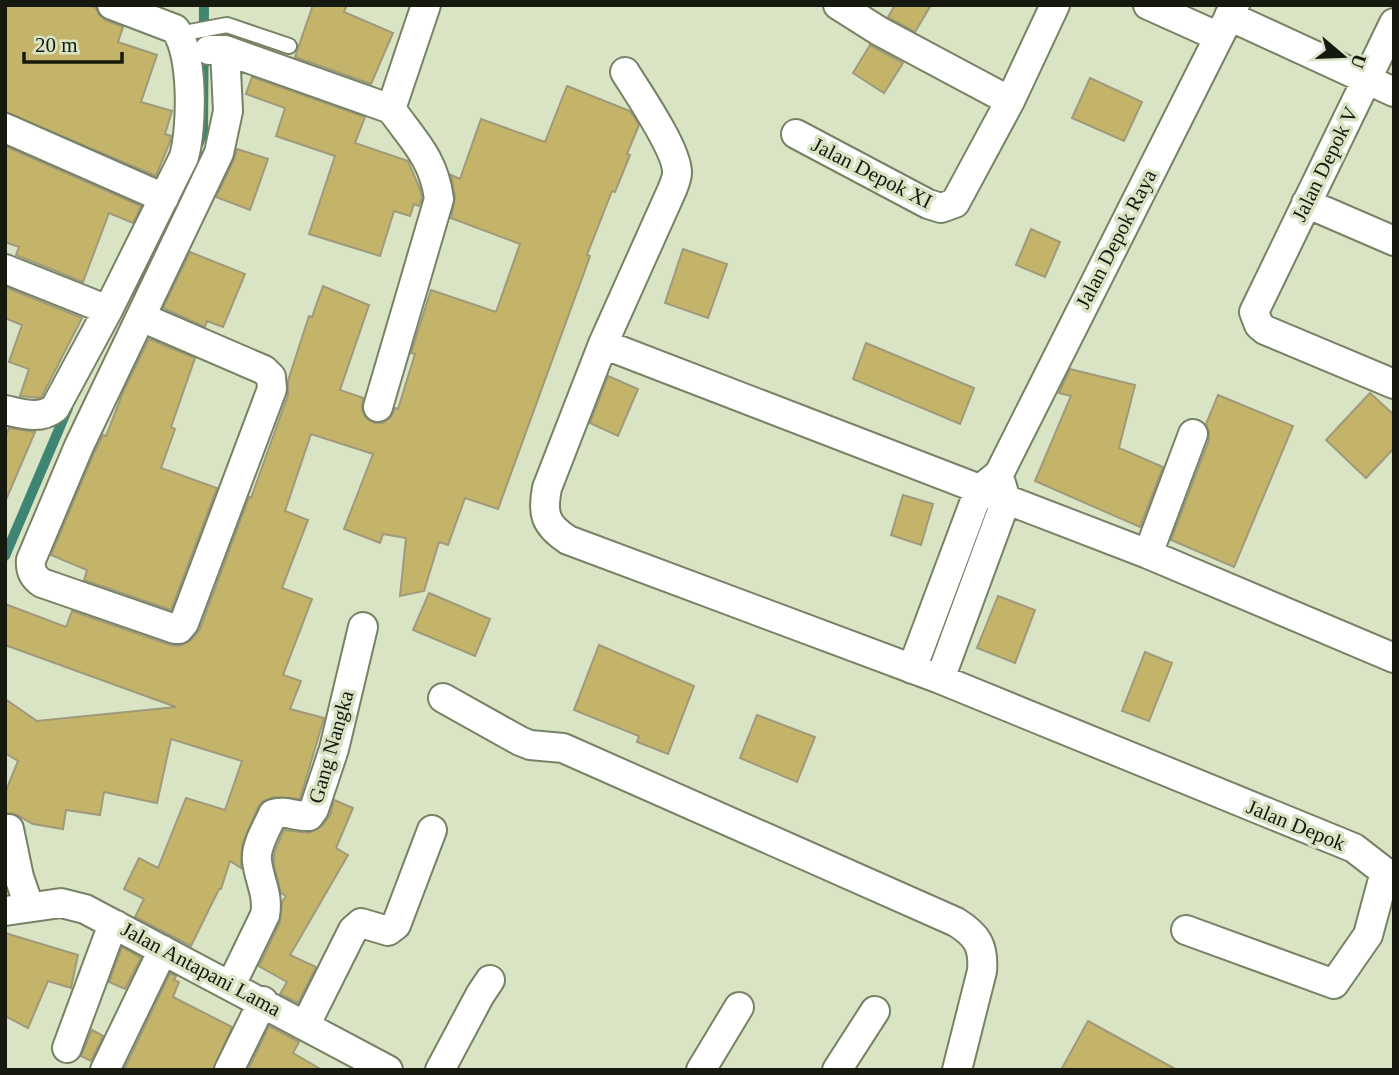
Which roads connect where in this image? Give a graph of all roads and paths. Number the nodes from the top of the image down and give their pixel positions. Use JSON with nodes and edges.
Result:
{"nodes":[{"id":1,"x":112,"y":5,"type":"edge"},
{"id":2,"x":426,"y":5,"type":"edge"},
{"id":3,"x":838,"y":5,"type":"edge"},
{"id":4,"x":1055,"y":5,"type":"edge"},
{"id":5,"x":1149,"y":5,"type":"edge"},
{"id":6,"x":1227,"y":19,"type":"edge"},
{"id":7,"x":1394,"y":23,"type":"edge"},
{"id":8,"x":196,"y":36,"type":"edge"},
{"id":9,"x":289,"y":46,"type":"dead end"},
{"id":10,"x":625,"y":72,"type":"dead end"},
{"id":11,"x":1366,"y":80,"type":"junction"},
{"id":12,"x":1394,"y":92,"type":"edge"},
{"id":13,"x":1010,"y":101,"type":"junction"},
{"id":14,"x":391,"y":109,"type":"junction"},
{"id":15,"x":5,"y":128,"type":"edge"},
{"id":16,"x":796,"y":134,"type":"dead end"},
{"id":17,"x":164,"y":198,"type":"junction"},
{"id":18,"x":1306,"y":203,"type":"junction"},
{"id":19,"x":1394,"y":241,"type":"edge"},
{"id":20,"x":5,"y":269,"type":"edge"},
{"id":21,"x":108,"y":310,"type":"junction"},
{"id":22,"x":141,"y":317,"type":"junction"},
{"id":23,"x":603,"y":344,"type":"junction"},
{"id":24,"x":1394,"y":384,"type":"edge"},
{"id":25,"x":378,"y":407,"type":"dead end"},
{"id":26,"x":5,"y":410,"type":"edge"},
{"id":27,"x":1193,"y":434,"type":"dead end"},
{"id":28,"x":995,"y":488,"type":"junction"},
{"id":29,"x":1148,"y":554,"type":"junction"},
{"id":30,"x":363,"y":627,"type":"dead end"},
{"id":31,"x":1394,"y":658,"type":"edge"},
{"id":32,"x":912,"y":668,"type":"junction"},
{"id":33,"x":940,"y":679,"type":"junction"},
{"id":34,"x":443,"y":698,"type":"dead end"},
{"id":35,"x":9,"y":829,"type":"dead end"},
{"id":36,"x":432,"y":830,"type":"dead end"},
{"id":37,"x":17,"y":909,"type":"edge"},
{"id":38,"x":116,"y":925,"type":"junction"},
{"id":39,"x":1186,"y":930,"type":"dead end"},
{"id":40,"x":163,"y":950,"type":"junction"},
{"id":41,"x":490,"y":981,"type":"dead end"},
{"id":42,"x":231,"y":985,"type":"junction"},
{"id":43,"x":262,"y":1001,"type":"junction"},
{"id":44,"x":739,"y":1007,"type":"dead end"},
{"id":45,"x":875,"y":1012,"type":"dead end"},
{"id":46,"x":306,"y":1024,"type":"junction"},
{"id":47,"x":67,"y":1048,"type":"dead end"},
{"id":48,"x":105,"y":1070,"type":"edge"},
{"id":49,"x":229,"y":1070,"type":"edge"},
{"id":50,"x":388,"y":1070,"type":"edge"},
{"id":51,"x":440,"y":1070,"type":"edge"},
{"id":52,"x":701,"y":1070,"type":"edge"},
{"id":53,"x":837,"y":1070,"type":"edge"},
{"id":54,"x":957,"y":1070,"type":"edge"}],
"edges":[{"from":1,"to":8,"type":"street"},
{"from":2,"to":14,"type":"street"},
{"from":3,"to":13,"type":"street"},
{"from":4,"to":13,"type":"street"},
{"from":5,"to":6,"type":"street"},
{"from":6,"to":11,"type":"street"},
{"from":6,"to":28,"type":"street","name":"Jalan Depok Raya"},
{"from":7,"to":11,"type":"street","name":"Jalan Depok V"},
{"from":8,"to":9,"type":"lane"},
{"from":8,"to":14,"type":"street"},
{"from":8,"to":17,"type":"street"},
{"from":8,"to":22,"type":"street"},
{"from":10,"to":23,"type":"street","name":"Jalan Depok"},
{"from":11,"to":12,"type":"street"},
{"from":11,"to":18,"type":"street","name":"Jalan Depok V"},
{"from":13,"to":16,"type":"street","name":"Jalan Depok XI"},
{"from":14,"to":25,"type":"street"},
{"from":15,"to":17,"type":"street"},
{"from":17,"to":21,"type":"street"},
{"from":18,"to":19,"type":"street"},
{"from":18,"to":24,"type":"street","name":"Jalan Depok V"},
{"from":20,"to":21,"type":"street"},
{"from":21,"to":26,"type":"street"},
{"from":22,"to":22,"type":"street"},
{"from":23,"to":28,"type":"street"},
{"from":23,"to":32,"type":"street","name":"Jalan Depok"},
{"from":27,"to":29,"type":"street"},
{"from":28,"to":29,"type":"street"},
{"from":28,"to":32,"type":"street"},
{"from":28,"to":33,"type":"street"},
{"from":29,"to":31,"type":"street"},
{"from":30,"to":42,"type":"street","name":"Gang Nangka"},
{"from":32,"to":33,"type":"street","name":"Jalan Depok"},
{"from":33,"to":39,"type":"street","name":"Jalan Depok"},
{"from":34,"to":54,"type":"street"},
{"from":35,"to":37,"type":"street"},
{"from":36,"to":46,"type":"street"},
{"from":37,"to":38,"type":"street","name":"Jalan Antapani Lama"},
{"from":38,"to":40,"type":"street","name":"Jalan Antapani Lama"},
{"from":38,"to":47,"type":"street"},
{"from":40,"to":42,"type":"street","name":"Jalan Antapani Lama"},
{"from":40,"to":48,"type":"street"},
{"from":41,"to":51,"type":"street"},
{"from":42,"to":43,"type":"street","name":"Jalan Antapani Lama"},
{"from":43,"to":46,"type":"street","name":"Jalan Antapani Lama"},
{"from":43,"to":49,"type":"street"},
{"from":44,"to":52,"type":"street"},
{"from":45,"to":53,"type":"street"},
{"from":46,"to":50,"type":"street","name":"Jalan Antapani Lama"}]}
